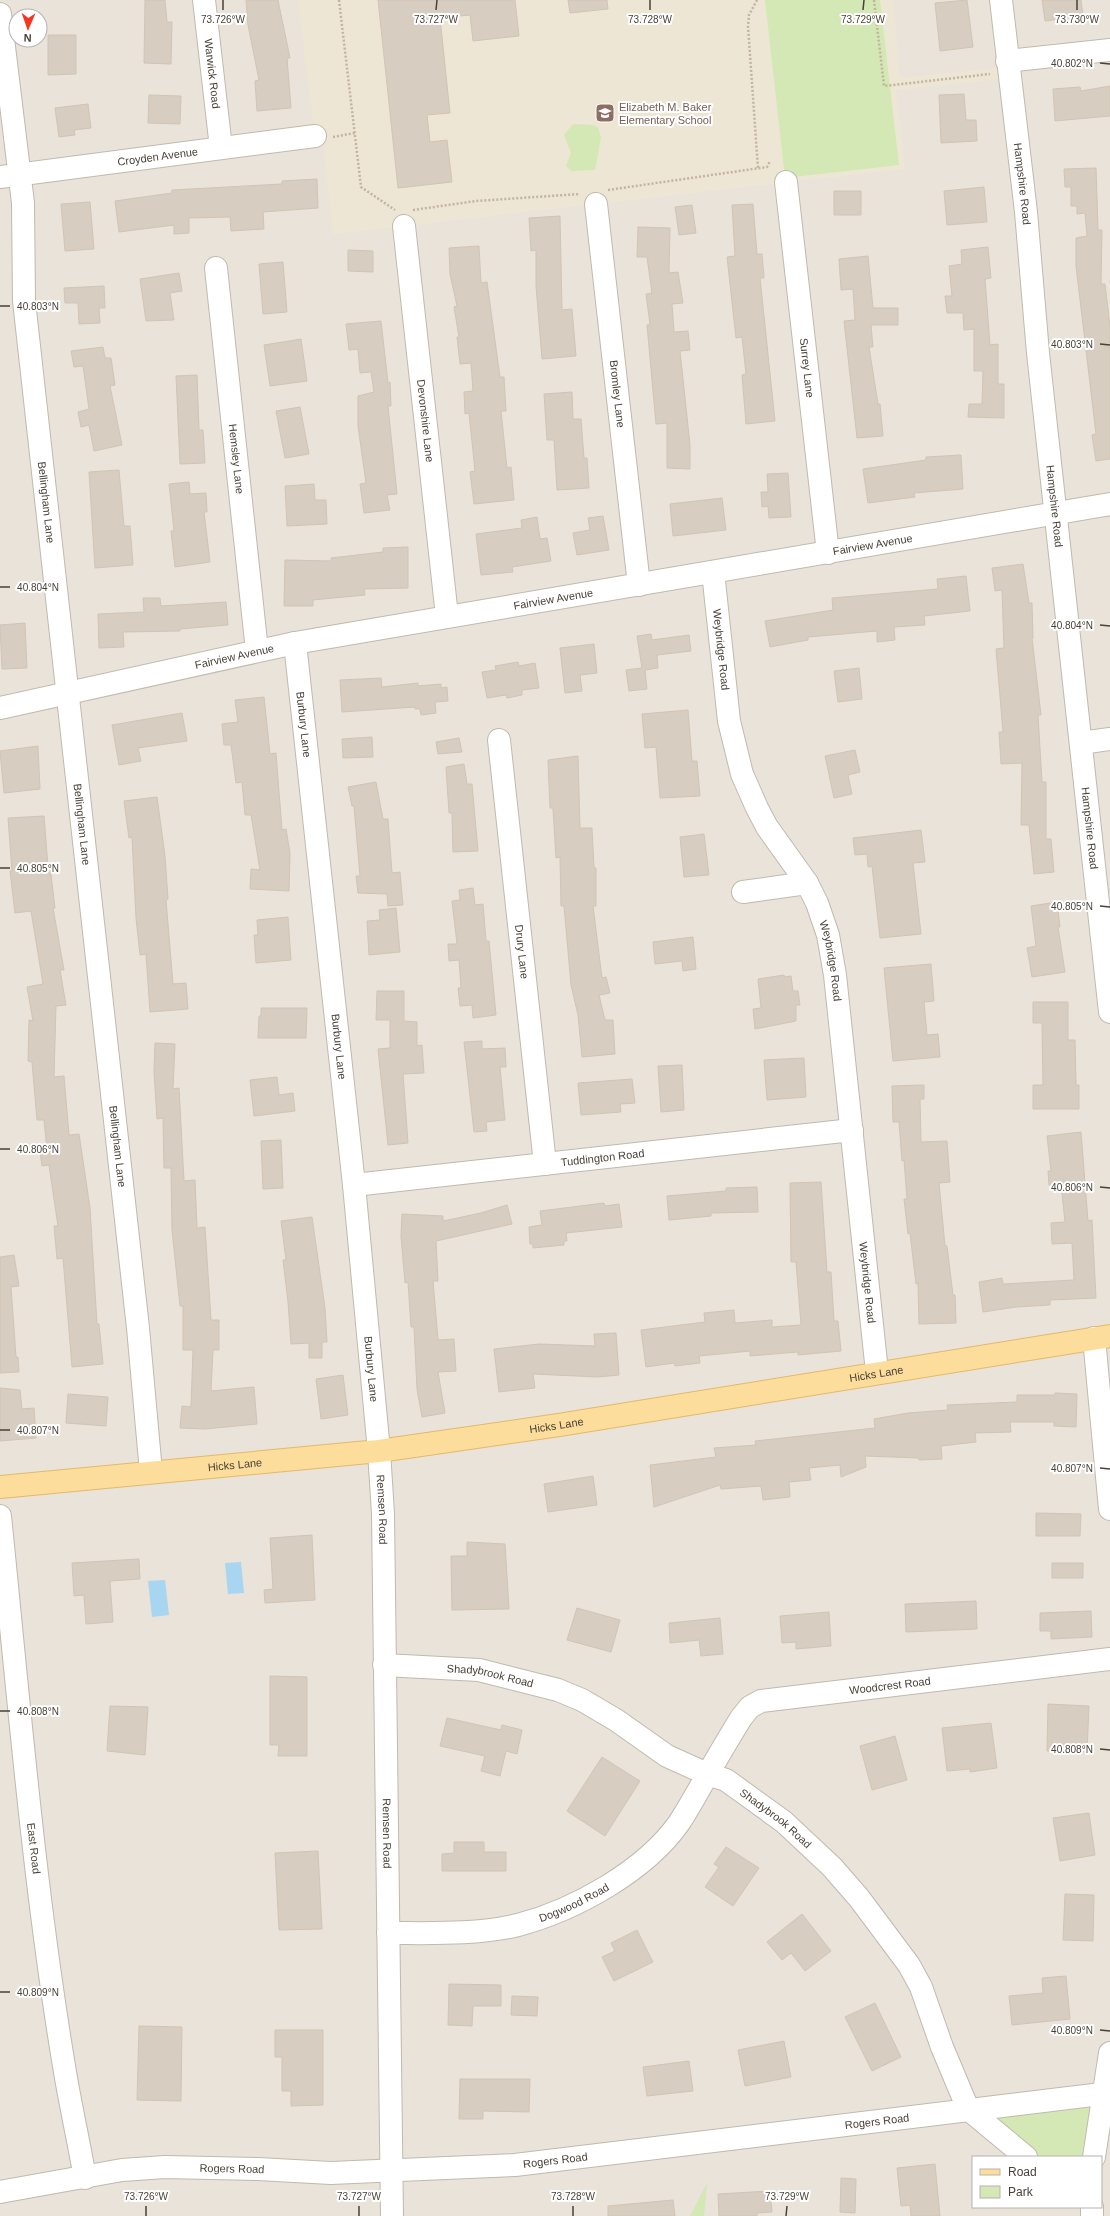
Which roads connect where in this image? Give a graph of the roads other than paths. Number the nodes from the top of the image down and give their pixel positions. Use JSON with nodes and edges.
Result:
{"nodes":[{"id":1,"x":204,"y":0,"type":"edge"},
{"id":2,"x":1000,"y":0,"type":"edge"},
{"id":3,"x":0,"y":14,"type":"edge"},
{"id":4,"x":1110,"y":50,"type":"edge"},
{"id":5,"x":1007,"y":62,"type":"junction"},
{"id":6,"x":321,"y":137,"type":"road end"},
{"id":7,"x":221,"y":148,"type":"junction"},
{"id":8,"x":10,"y":177,"type":"edge"},
{"id":9,"x":786,"y":182,"type":"dead end"},
{"id":10,"x":595,"y":196,"type":"road end"},
{"id":11,"x":404,"y":216,"type":"road end"},
{"id":12,"x":216,"y":268,"type":"dead end"},
{"id":13,"x":1110,"y":504,"type":"edge"},
{"id":14,"x":1056,"y":514,"type":"junction"},
{"id":15,"x":828,"y":553,"type":"junction"},
{"id":16,"x":713,"y":572,"type":"junction"},
{"id":17,"x":639,"y":584,"type":"junction"},
{"id":18,"x":448,"y":616,"type":"junction"},
{"id":19,"x":295,"y":643,"type":"junction"},
{"id":20,"x":257,"y":651,"type":"junction"},
{"id":21,"x":67,"y":694,"type":"junction"},
{"id":22,"x":0,"y":708,"type":"edge"},
{"id":23,"x":1110,"y":739,"type":"edge"},
{"id":24,"x":499,"y":740,"type":"dead end"},
{"id":25,"x":1081,"y":743,"type":"junction"},
{"id":26,"x":807,"y":883,"type":"junction"},
{"id":27,"x":743,"y":892,"type":"dead end"},
{"id":28,"x":1110,"y":1012,"type":"edge"},
{"id":29,"x":852,"y":1130,"type":"junction"},
{"id":30,"x":545,"y":1164,"type":"junction"},
{"id":31,"x":354,"y":1185,"type":"junction"},
{"id":32,"x":1102,"y":1337,"type":"edge"},
{"id":33,"x":877,"y":1372,"type":"junction"},
{"id":34,"x":379,"y":1451,"type":"junction"},
{"id":35,"x":151,"y":1472,"type":"junction"},
{"id":36,"x":0,"y":1487,"type":"edge"},
{"id":37,"x":1110,"y":1509,"type":"edge"},
{"id":38,"x":0,"y":1516,"type":"edge"},
{"id":39,"x":1110,"y":1659,"type":"edge"},
{"id":40,"x":384,"y":1665,"type":"junction"},
{"id":41,"x":707,"y":1774,"type":"junction"},
{"id":42,"x":388,"y":1933,"type":"junction"},
{"id":43,"x":1110,"y":2053,"type":"edge"},
{"id":44,"x":1107,"y":2093,"type":"edge"},
{"id":45,"x":968,"y":2109,"type":"junction"},
{"id":46,"x":1025,"y":2156,"type":"edge"},
{"id":47,"x":1094,"y":2156,"type":"edge"},
{"id":48,"x":391,"y":2171,"type":"junction"},
{"id":49,"x":85,"y":2178,"type":"junction"},
{"id":50,"x":0,"y":2192,"type":"edge"},
{"id":51,"x":392,"y":2216,"type":"edge"}],
"edges":[{"from":1,"to":7,"type":"street","name":"Warwick Road"},
{"from":2,"to":5,"type":"street","name":"Hampshire Road"},
{"from":3,"to":8,"type":"street","name":"Bellingham Lane"},
{"from":4,"to":5,"type":"street"},
{"from":5,"to":14,"type":"street","name":"Hampshire Road"},
{"from":6,"to":7,"type":"street","name":"Croyden Avenue"},
{"from":7,"to":8,"type":"street","name":"Croyden Avenue"},
{"from":8,"to":21,"type":"street","name":"Bellingham Lane"},
{"from":9,"to":15,"type":"street","name":"Surrey Lane"},
{"from":10,"to":17,"type":"street","name":"Bromley Lane"},
{"from":11,"to":18,"type":"street","name":"Devonshire Lane"},
{"from":12,"to":20,"type":"street","name":"Hemsley Lane"},
{"from":13,"to":14,"type":"street","name":"Fairview Avenue"},
{"from":14,"to":15,"type":"street","name":"Fairview Avenue"},
{"from":14,"to":25,"type":"street","name":"Hampshire Road"},
{"from":15,"to":16,"type":"street","name":"Fairview Avenue"},
{"from":16,"to":17,"type":"street","name":"Fairview Avenue"},
{"from":16,"to":26,"type":"street","name":"Weybridge Road"},
{"from":17,"to":18,"type":"street","name":"Fairview Avenue"},
{"from":18,"to":19,"type":"street","name":"Fairview Avenue"},
{"from":19,"to":20,"type":"street","name":"Fairview Avenue"},
{"from":19,"to":31,"type":"street","name":"Burbury Lane"},
{"from":20,"to":21,"type":"street","name":"Fairview Avenue"},
{"from":21,"to":22,"type":"street","name":"Fairview Avenue"},
{"from":21,"to":35,"type":"street","name":"Bellingham Lane"},
{"from":23,"to":25,"type":"street"},
{"from":24,"to":30,"type":"street","name":"Drury Lane"},
{"from":25,"to":28,"type":"street","name":"Hampshire Road"},
{"from":26,"to":27,"type":"street"},
{"from":26,"to":29,"type":"street","name":"Weybridge Road"},
{"from":29,"to":30,"type":"street","name":"Tuddington Road"},
{"from":29,"to":33,"type":"street","name":"Weybridge Road"},
{"from":30,"to":31,"type":"street","name":"Tuddington Road"},
{"from":31,"to":34,"type":"street","name":"Burbury Lane"},
{"from":32,"to":33,"type":"main road","name":"Hicks Lane"},
{"from":32,"to":37,"type":"street"},
{"from":33,"to":34,"type":"main road","name":"Hicks Lane"},
{"from":34,"to":35,"type":"main road","name":"Hicks Lane"},
{"from":34,"to":40,"type":"street","name":"Remsen Road"},
{"from":35,"to":36,"type":"main road","name":"Hicks Lane"},
{"from":38,"to":49,"type":"street","name":"East Road"},
{"from":39,"to":41,"type":"street","name":"Woodcrest Road"},
{"from":40,"to":41,"type":"street","name":"Shadybrook Road"},
{"from":40,"to":42,"type":"street","name":"Remsen Road"},
{"from":41,"to":42,"type":"street","name":"Dogwood Road"},
{"from":41,"to":45,"type":"street","name":"Shadybrook Road"},
{"from":42,"to":48,"type":"street","name":"Remsen Road"},
{"from":43,"to":44,"type":"street"},
{"from":44,"to":45,"type":"street","name":"Rogers Road"},
{"from":44,"to":47,"type":"street"},
{"from":45,"to":46,"type":"street","name":"Shadybrook Road"},
{"from":45,"to":48,"type":"street","name":"Rogers Road"},
{"from":48,"to":49,"type":"street","name":"Rogers Road"},
{"from":48,"to":51,"type":"street","name":"Remsen Road"},
{"from":49,"to":50,"type":"street","name":"Rogers Road"}]}
